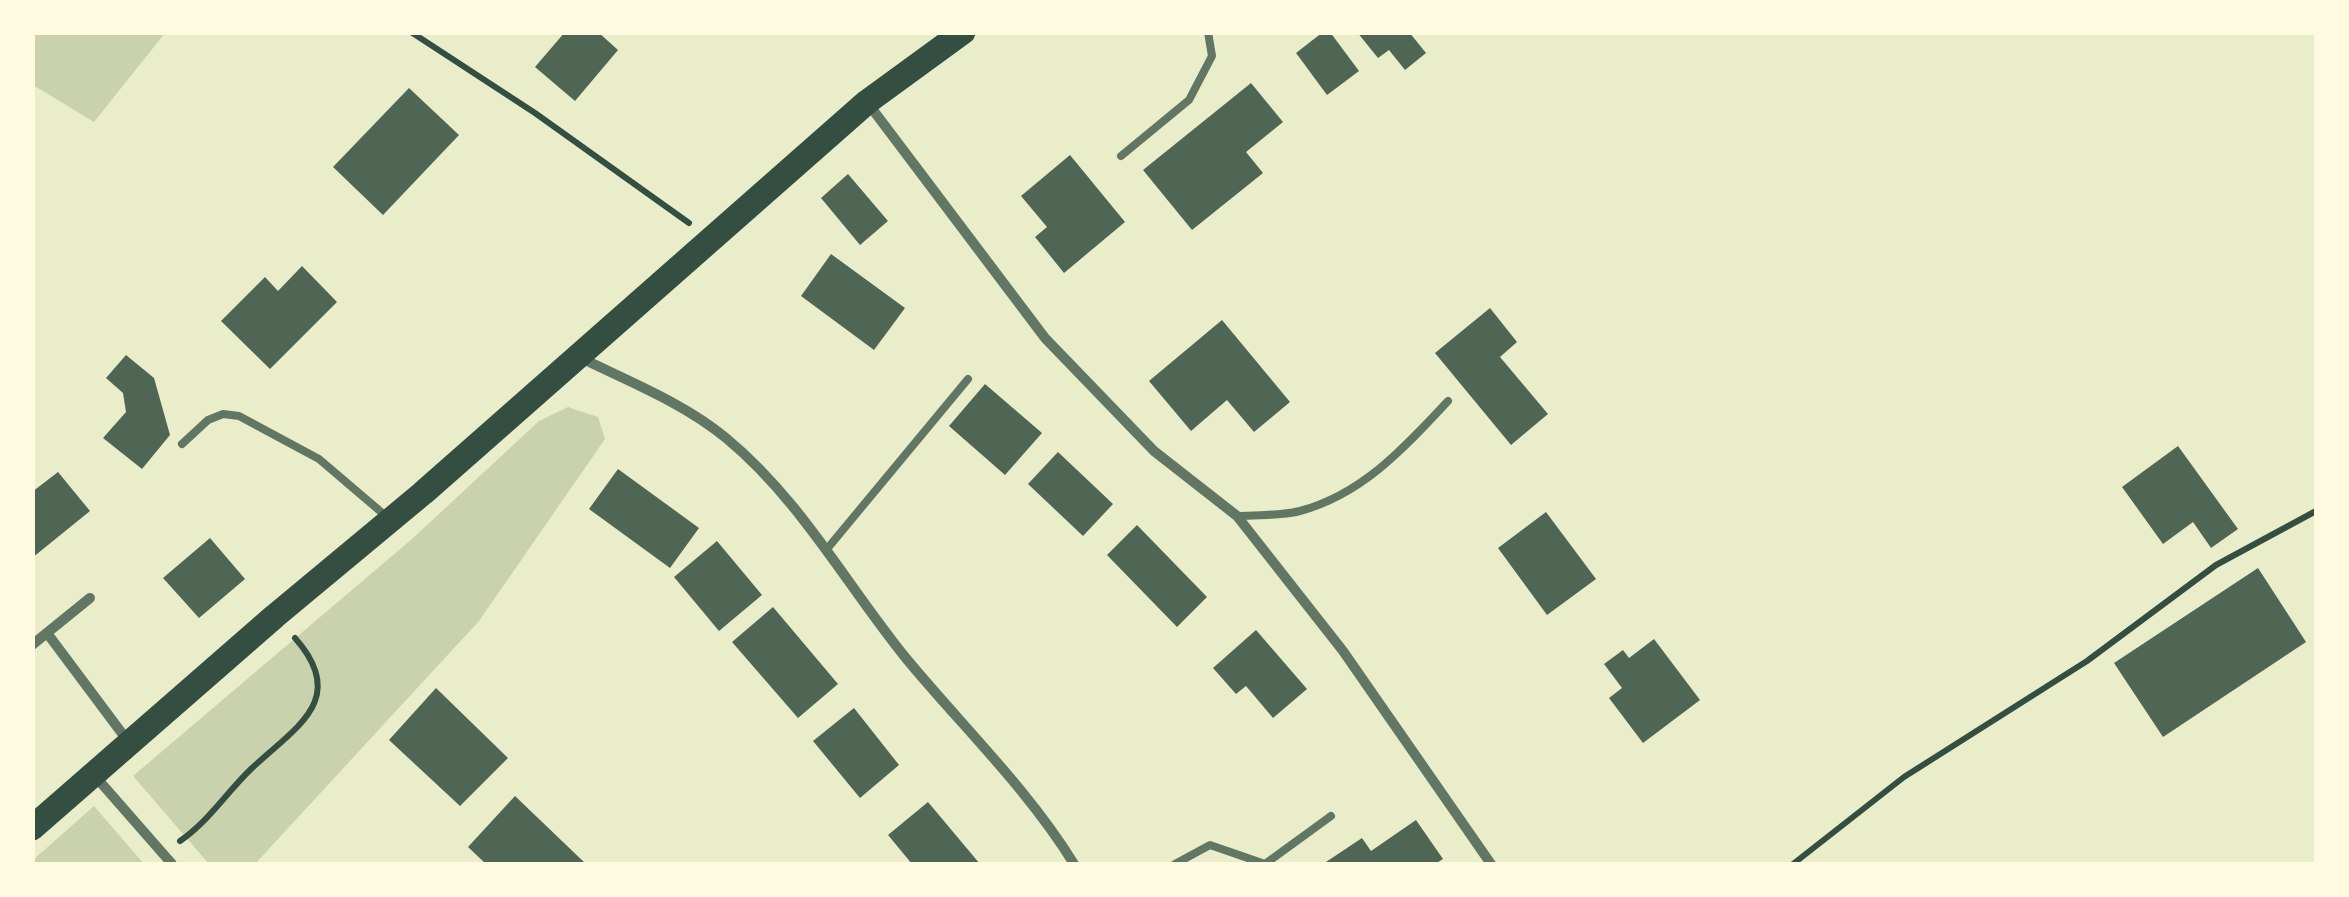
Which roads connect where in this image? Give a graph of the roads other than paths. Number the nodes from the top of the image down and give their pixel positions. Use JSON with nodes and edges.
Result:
{"nodes":[{"id":1,"x":963,"y":32,"type":"edge"},
{"id":2,"x":1208,"y":32,"type":"edge"},
{"id":3,"x":867,"y":102,"type":"junction"},
{"id":4,"x":1121,"y":156,"type":"dead end"},
{"id":5,"x":578,"y":357,"type":"junction"},
{"id":6,"x":968,"y":379,"type":"dead end"},
{"id":7,"x":1448,"y":401,"type":"dead end"},
{"id":8,"x":182,"y":444,"type":"dead end"},
{"id":9,"x":1237,"y":516,"type":"junction"},
{"id":10,"x":390,"y":520,"type":"junction"},
{"id":11,"x":828,"y":549,"type":"junction"},
{"id":12,"x":90,"y":598,"type":"dead end"},
{"id":13,"x":47,"y":632,"type":"junction"},
{"id":14,"x":32,"y":645,"type":"edge"},
{"id":15,"x":130,"y":744,"type":"junction"},
{"id":16,"x":95,"y":775,"type":"junction"},
{"id":17,"x":1331,"y":816,"type":"dead end"},
{"id":18,"x":32,"y":828,"type":"edge"},
{"id":19,"x":172,"y":864,"type":"edge"},
{"id":20,"x":1074,"y":864,"type":"edge"},
{"id":21,"x":1176,"y":864,"type":"edge"},
{"id":22,"x":1492,"y":864,"type":"edge"}],
"edges":[{"from":1,"to":3,"type":"main road"},
{"from":2,"to":4,"type":"lane"},
{"from":3,"to":5,"type":"main road"},
{"from":3,"to":9,"type":"street"},
{"from":5,"to":10,"type":"main road"},
{"from":5,"to":11,"type":"street"},
{"from":6,"to":11,"type":"lane"},
{"from":7,"to":9,"type":"lane"},
{"from":8,"to":10,"type":"lane"},
{"from":9,"to":22,"type":"street"},
{"from":10,"to":15,"type":"main road"},
{"from":11,"to":20,"type":"street"},
{"from":12,"to":13,"type":"street"},
{"from":13,"to":14,"type":"street"},
{"from":13,"to":15,"type":"street"},
{"from":15,"to":16,"type":"main road"},
{"from":16,"to":18,"type":"main road"},
{"from":16,"to":19,"type":"street"},
{"from":17,"to":21,"type":"lane"}]}
